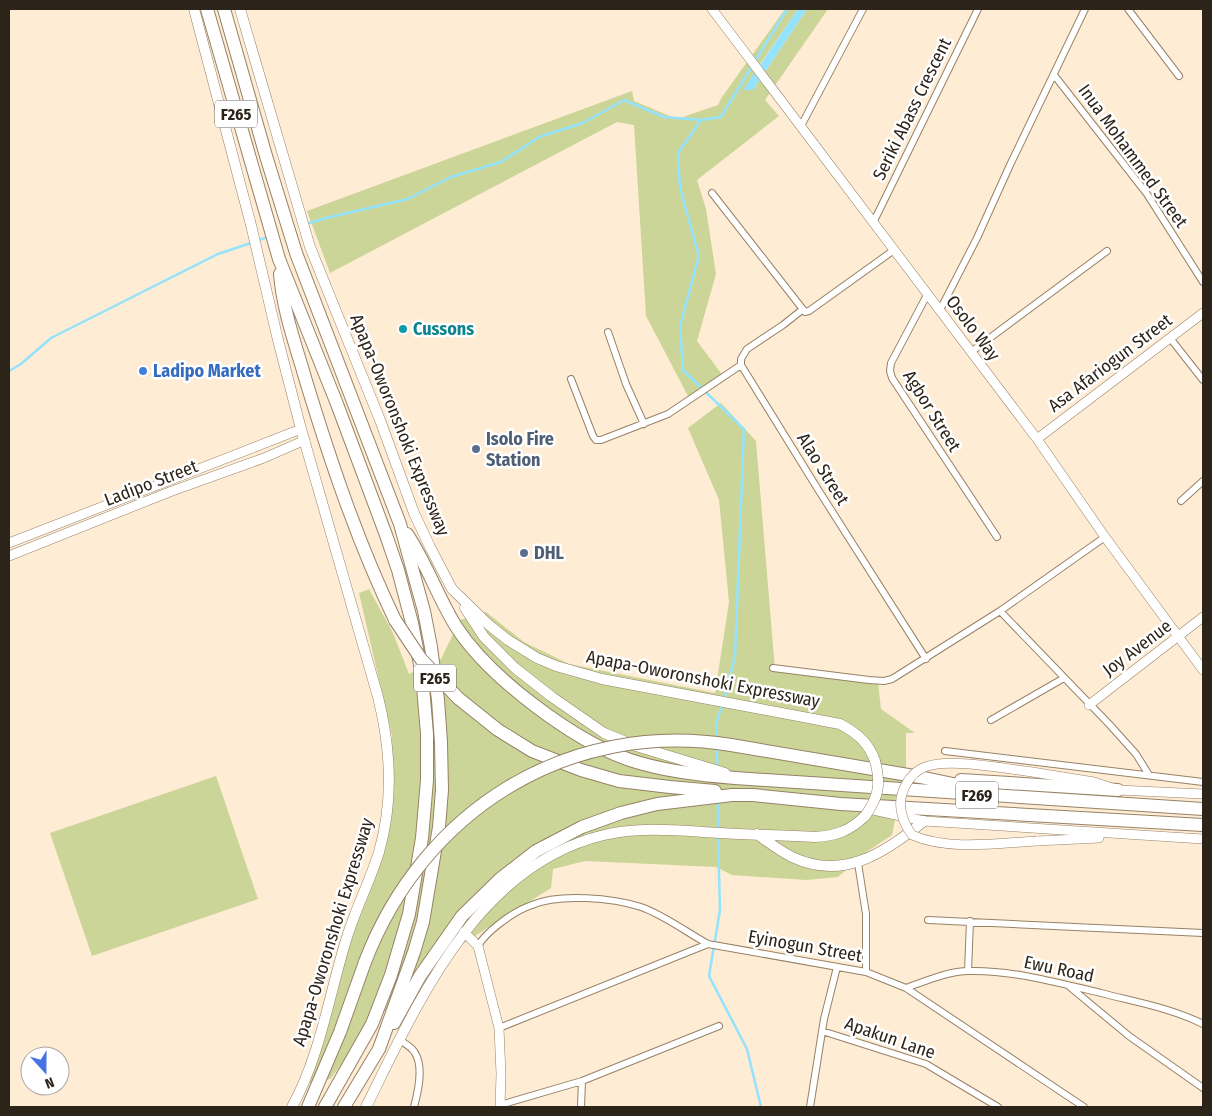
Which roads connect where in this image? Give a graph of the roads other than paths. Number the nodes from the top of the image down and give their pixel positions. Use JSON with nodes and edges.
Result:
{"nodes":[{"id":1,"x":194,"y":9,"type":"edge"},
{"id":2,"x":207,"y":9,"type":"edge"},
{"id":3,"x":224,"y":9,"type":"edge"},
{"id":4,"x":240,"y":9,"type":"edge"},
{"id":5,"x":862,"y":9,"type":"edge"},
{"id":6,"x":978,"y":9,"type":"edge"},
{"id":7,"x":1085,"y":9,"type":"edge"},
{"id":8,"x":1128,"y":9,"type":"edge"},
{"id":9,"x":716,"y":11,"type":"edge"},
{"id":10,"x":1054,"y":75,"type":"junction"},
{"id":11,"x":1179,"y":76,"type":"dead end"},
{"id":12,"x":800,"y":126,"type":"junction"},
{"id":13,"x":712,"y":192,"type":"dead end"},
{"id":14,"x":873,"y":223,"type":"junction"},
{"id":15,"x":894,"y":250,"type":"junction"},
{"id":16,"x":1107,"y":251,"type":"dead end"},
{"id":17,"x":279,"y":259,"type":"junction"},
{"id":18,"x":1203,"y":282,"type":"edge"},
{"id":19,"x":927,"y":295,"type":"junction"},
{"id":20,"x":802,"y":310,"type":"junction"},
{"id":21,"x":940,"y":310,"type":"junction"},
{"id":22,"x":1203,"y":313,"type":"edge"},
{"id":23,"x":608,"y":332,"type":"dead end"},
{"id":24,"x":1170,"y":338,"type":"junction"},
{"id":25,"x":971,"y":352,"type":"junction"},
{"id":26,"x":741,"y":365,"type":"junction"},
{"id":27,"x":571,"y":379,"type":"dead end"},
{"id":28,"x":1203,"y":380,"type":"edge"},
{"id":29,"x":644,"y":424,"type":"junction"},
{"id":30,"x":302,"y":429,"type":"junction"},
{"id":31,"x":1037,"y":439,"type":"junction"},
{"id":32,"x":305,"y":440,"type":"junction"},
{"id":33,"x":1203,"y":481,"type":"edge"},
{"id":34,"x":1181,"y":501,"type":"dead end"},
{"id":35,"x":400,"y":524,"type":"junction"},
{"id":36,"x":997,"y":537,"type":"dead end"},
{"id":37,"x":1105,"y":537,"type":"junction"},
{"id":38,"x":9,"y":544,"type":"edge"},
{"id":39,"x":9,"y":556,"type":"edge"},
{"id":40,"x":452,"y":589,"type":"junction"},
{"id":41,"x":1000,"y":612,"type":"junction"},
{"id":42,"x":1203,"y":617,"type":"edge"},
{"id":43,"x":1178,"y":637,"type":"junction"},
{"id":44,"x":926,"y":659,"type":"junction"},
{"id":45,"x":773,"y":668,"type":"dead end"},
{"id":46,"x":1203,"y":670,"type":"edge"},
{"id":47,"x":1064,"y":678,"type":"junction"},
{"id":48,"x":1090,"y":705,"type":"junction"},
{"id":49,"x":991,"y":720,"type":"dead end"},
{"id":50,"x":945,"y":751,"type":"dead end"},
{"id":51,"x":707,"y":772,"type":"junction"},
{"id":52,"x":1149,"y":775,"type":"junction"},
{"id":53,"x":920,"y":777,"type":"junction"},
{"id":54,"x":1203,"y":782,"type":"edge"},
{"id":55,"x":1118,"y":790,"type":"junction"},
{"id":56,"x":707,"y":794,"type":"junction"},
{"id":57,"x":1203,"y":794,"type":"edge"},
{"id":58,"x":1023,"y":798,"type":"junction"},
{"id":59,"x":1075,"y":800,"type":"junction"},
{"id":60,"x":841,"y":804,"type":"junction"},
{"id":61,"x":1203,"y":809,"type":"edge"},
{"id":62,"x":924,"y":821,"type":"junction"},
{"id":63,"x":1203,"y":825,"type":"edge"},
{"id":64,"x":756,"y":834,"type":"junction"},
{"id":65,"x":1142,"y":836,"type":"junction"},
{"id":66,"x":1203,"y":840,"type":"edge"},
{"id":67,"x":858,"y":863,"type":"junction"},
{"id":68,"x":928,"y":920,"type":"dead end"},
{"id":69,"x":970,"y":921,"type":"junction"},
{"id":70,"x":464,"y":932,"type":"junction"},
{"id":71,"x":1203,"y":934,"type":"edge"},
{"id":72,"x":708,"y":944,"type":"junction"},
{"id":73,"x":478,"y":946,"type":"junction"},
{"id":74,"x":837,"y":967,"type":"junction"},
{"id":75,"x":968,"y":971,"type":"junction"},
{"id":76,"x":866,"y":972,"type":"junction"},
{"id":77,"x":1070,"y":986,"type":"junction"},
{"id":78,"x":906,"y":988,"type":"junction"},
{"id":79,"x":1203,"y":1024,"type":"edge"},
{"id":80,"x":719,"y":1026,"type":"dead end"},
{"id":81,"x":499,"y":1028,"type":"junction"},
{"id":82,"x":822,"y":1031,"type":"junction"},
{"id":83,"x":400,"y":1040,"type":"junction"},
{"id":84,"x":379,"y":1049,"type":"junction"},
{"id":85,"x":582,"y":1081,"type":"junction"},
{"id":86,"x":1203,"y":1088,"type":"edge"},
{"id":87,"x":500,"y":1106,"type":"edge"},
{"id":88,"x":292,"y":1107,"type":"edge"},
{"id":89,"x":308,"y":1107,"type":"edge"},
{"id":90,"x":325,"y":1107,"type":"edge"},
{"id":91,"x":344,"y":1107,"type":"edge"},
{"id":92,"x":366,"y":1107,"type":"edge"},
{"id":93,"x":414,"y":1107,"type":"edge"},
{"id":94,"x":581,"y":1107,"type":"edge"},
{"id":95,"x":810,"y":1107,"type":"edge"},
{"id":96,"x":998,"y":1107,"type":"edge"},
{"id":97,"x":1084,"y":1107,"type":"edge"}],
"edges":[{"from":1,"to":30,"type":"main road","name":"Apapa-Oworonshoki Expressway"},
{"from":2,"to":17,"type":"highway","number":"F265"},
{"from":3,"to":35,"type":"highway","name":"Apapa-Oworonshoki Expressway","number":"F265"},
{"from":4,"to":40,"type":"main road","name":"Apapa-Oworonshoki Expressway"},
{"from":5,"to":12,"type":"street"},
{"from":6,"to":14,"type":"street","name":"Seriki Abass Crescent"},
{"from":7,"to":10,"type":"street"},
{"from":8,"to":11,"type":"street"},
{"from":9,"to":12,"type":"main road","name":"Osolo Way"},
{"from":10,"to":18,"type":"street","name":"Inua Mohammed Street"},
{"from":10,"to":21,"type":"street"},
{"from":12,"to":14,"type":"main road","name":"Osolo Way"},
{"from":13,"to":20,"type":"street"},
{"from":14,"to":15,"type":"main road","name":"Osolo Way"},
{"from":15,"to":19,"type":"main road","name":"Osolo Way"},
{"from":15,"to":20,"type":"street"},
{"from":16,"to":25,"type":"street"},
{"from":17,"to":56,"type":"highway","bridge":true},
{"from":17,"to":90,"type":"highway","number":"F265"},
{"from":19,"to":21,"type":"main road","name":"Osolo Way"},
{"from":19,"to":36,"type":"street","name":"Agbor Street"},
{"from":20,"to":26,"type":"street"},
{"from":21,"to":25,"type":"main road","name":"Osolo Way"},
{"from":22,"to":24,"type":"main road","name":"Asa Afariogun Street"},
{"from":23,"to":29,"type":"street"},
{"from":24,"to":28,"type":"street"},
{"from":24,"to":31,"type":"main road","name":"Asa Afariogun Street"},
{"from":25,"to":31,"type":"main road","name":"Osolo Way"},
{"from":26,"to":29,"type":"street"},
{"from":26,"to":44,"type":"street","name":"Alao Street"},
{"from":27,"to":29,"type":"street"},
{"from":30,"to":32,"type":"main road","name":"Apapa-Oworonshoki Expressway"},
{"from":30,"to":38,"type":"main road","name":"Ladipo Street"},
{"from":31,"to":37,"type":"main road","name":"Osolo Way"},
{"from":32,"to":39,"type":"main road","name":"Ladipo Street"},
{"from":32,"to":88,"type":"main road","name":"Apapa-Oworonshoki Expressway"},
{"from":33,"to":34,"type":"street"},
{"from":35,"to":51,"type":"highway"},
{"from":35,"to":84,"type":"highway","name":"Apapa-Oworonshoki Expressway","number":"F265"},
{"from":37,"to":41,"type":"street"},
{"from":37,"to":43,"type":"main road","name":"Osolo Way"},
{"from":40,"to":51,"type":"main road"},
{"from":40,"to":64,"type":"main road","name":"Apapa-Oworonshoki Expressway","bridge":true},
{"from":41,"to":44,"type":"street"},
{"from":41,"to":47,"type":"street"},
{"from":42,"to":43,"type":"main road","name":"Joy Avenue"},
{"from":43,"to":46,"type":"main road","name":"Osolo Way"},
{"from":43,"to":48,"type":"main road","name":"Joy Avenue"},
{"from":44,"to":45,"type":"street"},
{"from":47,"to":48,"type":"street"},
{"from":47,"to":49,"type":"street"},
{"from":48,"to":52,"type":"street"},
{"from":50,"to":52,"type":"street"},
{"from":51,"to":58,"type":"highway","number":"F269"},
{"from":52,"to":54,"type":"street"},
{"from":53,"to":55,"type":"highway"},
{"from":53,"to":58,"type":"highway"},
{"from":53,"to":89,"type":"highway","bridge":true},
{"from":55,"to":57,"type":"main road"},
{"from":55,"to":59,"type":"highway"},
{"from":55,"to":65,"type":"main road","bridge":true},
{"from":56,"to":60,"type":"highway","number":"F269"},
{"from":56,"to":84,"type":"highway"},
{"from":58,"to":59,"type":"highway","number":"F269"},
{"from":59,"to":61,"type":"highway","number":"F269"},
{"from":60,"to":62,"type":"main road"},
{"from":60,"to":63,"type":"highway","number":"F269"},
{"from":62,"to":65,"type":"main road"},
{"from":62,"to":67,"type":"main road"},
{"from":64,"to":67,"type":"main road"},
{"from":64,"to":70,"type":"main road","name":"Apapa-Oworonshoki Expressway"},
{"from":65,"to":66,"type":"main road"},
{"from":67,"to":76,"type":"street"},
{"from":68,"to":69,"type":"street"},
{"from":69,"to":71,"type":"street"},
{"from":69,"to":75,"type":"street"},
{"from":70,"to":73,"type":"main road"},
{"from":70,"to":83,"type":"main road","name":"Apapa-Oworonshoki Expressway"},
{"from":72,"to":73,"type":"street"},
{"from":72,"to":74,"type":"street","name":"Eyinogun Street"},
{"from":72,"to":81,"type":"street"},
{"from":73,"to":81,"type":"main road"},
{"from":74,"to":76,"type":"street","name":"Eyinogun Street"},
{"from":74,"to":82,"type":"street"},
{"from":75,"to":77,"type":"street","name":"Ewu Road"},
{"from":75,"to":78,"type":"street","name":"Ewu Road"},
{"from":76,"to":78,"type":"street","name":"Eyinogun Street"},
{"from":77,"to":79,"type":"street","name":"Ewu Road"},
{"from":77,"to":86,"type":"street"},
{"from":78,"to":97,"type":"street","name":"Eyinogun Street"},
{"from":80,"to":85,"type":"street"},
{"from":81,"to":87,"type":"main road"},
{"from":82,"to":95,"type":"street"},
{"from":82,"to":96,"type":"street","name":"Apakun Lane"},
{"from":83,"to":92,"type":"main road","name":"Apapa-Oworonshoki Expressway"},
{"from":83,"to":93,"type":"street"},
{"from":84,"to":91,"type":"highway","name":"Apapa-Oworonshoki Expressway","number":"F265"},
{"from":85,"to":87,"type":"street"},
{"from":85,"to":94,"type":"street"}]}
